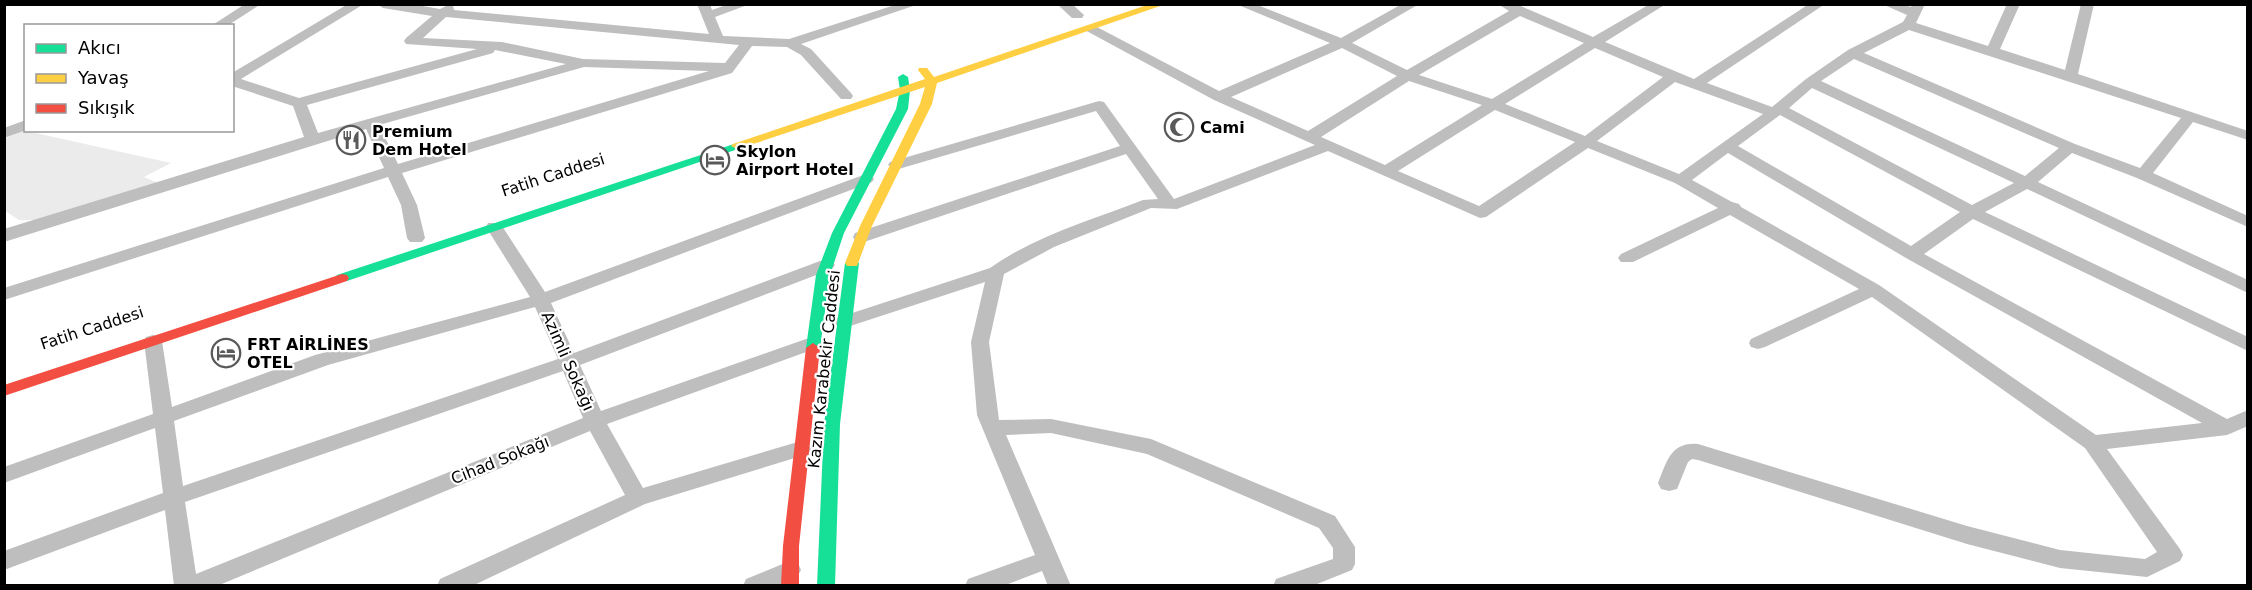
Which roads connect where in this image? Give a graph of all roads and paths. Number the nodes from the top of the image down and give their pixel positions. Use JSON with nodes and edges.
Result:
{"nodes":[{"id":1,"x":255,"y":4,"type":"edge"},
{"id":2,"x":358,"y":4,"type":"edge"},
{"id":3,"x":383,"y":4,"type":"edge"},
{"id":4,"x":454,"y":4,"type":"edge"},
{"id":5,"x":744,"y":4,"type":"edge"},
{"id":6,"x":913,"y":4,"type":"edge"},
{"id":7,"x":1063,"y":4,"type":"edge"},
{"id":8,"x":1161,"y":4,"type":"edge"},
{"id":9,"x":1242,"y":4,"type":"edge"},
{"id":10,"x":1413,"y":4,"type":"edge"},
{"id":11,"x":1660,"y":4,"type":"edge"},
{"id":12,"x":1819,"y":4,"type":"edge"},
{"id":13,"x":1888,"y":4,"type":"edge"},
{"id":14,"x":2014,"y":4,"type":"edge"},
{"id":15,"x":2088,"y":4,"type":"edge"},
{"id":16,"x":1509,"y":6,"type":"edge"},
{"id":17,"x":702,"y":8,"type":"edge"},
{"id":18,"x":441,"y":13,"type":"junction"},
{"id":19,"x":1914,"y":14,"type":"edge"},
{"id":20,"x":1078,"y":15,"type":"dead end"},
{"id":21,"x":220,"y":24,"type":"edge"},
{"id":22,"x":1089,"y":29,"type":"junction"},
{"id":23,"x":718,"y":39,"type":"junction"},
{"id":24,"x":1594,"y":41,"type":"junction"},
{"id":25,"x":748,"y":42,"type":"junction"},
{"id":26,"x":790,"y":44,"type":"junction"},
{"id":27,"x":1342,"y":44,"type":"junction"},
{"id":28,"x":501,"y":46,"type":"junction"},
{"id":29,"x":1992,"y":51,"type":"junction"},
{"id":30,"x":1853,"y":53,"type":"junction"},
{"id":31,"x":584,"y":63,"type":"junction"},
{"id":32,"x":729,"y":67,"type":"junction"},
{"id":33,"x":1407,"y":76,"type":"junction"},
{"id":34,"x":1673,"y":76,"type":"junction"},
{"id":35,"x":2070,"y":76,"type":"junction"},
{"id":36,"x":234,"y":79,"type":"edge"},
{"id":37,"x":234,"y":81,"type":"edge"},
{"id":38,"x":932,"y":81,"type":"junction"},
{"id":39,"x":1811,"y":82,"type":"junction"},
{"id":40,"x":1696,"y":84,"type":"junction"},
{"id":41,"x":870,"y":87,"type":"dead end"},
{"id":42,"x":905,"y":90,"type":"junction"},
{"id":43,"x":846,"y":96,"type":"junction"},
{"id":44,"x":1219,"y":97,"type":"junction"},
{"id":45,"x":299,"y":103,"type":"junction"},
{"id":46,"x":1496,"y":105,"type":"junction"},
{"id":47,"x":1776,"y":111,"type":"junction"},
{"id":48,"x":2189,"y":118,"type":"junction"},
{"id":49,"x":370,"y":122,"type":"junction"},
{"id":50,"x":24,"y":125,"type":"edge"},
{"id":51,"x":4,"y":134,"type":"edge"},
{"id":52,"x":2247,"y":136,"type":"edge"},
{"id":53,"x":1308,"y":138,"type":"junction"},
{"id":54,"x":313,"y":139,"type":"junction"},
{"id":55,"x":1586,"y":142,"type":"junction"},
{"id":56,"x":1328,"y":146,"type":"junction"},
{"id":57,"x":1728,"y":147,"type":"junction"},
{"id":58,"x":2070,"y":147,"type":"junction"},
{"id":59,"x":1129,"y":148,"type":"junction"},
{"id":60,"x":896,"y":165,"type":"junction"},
{"id":61,"x":392,"y":171,"type":"junction"},
{"id":62,"x":1387,"y":171,"type":"junction"},
{"id":63,"x":2143,"y":175,"type":"junction"},
{"id":64,"x":866,"y":179,"type":"junction"},
{"id":65,"x":1681,"y":180,"type":"junction"},
{"id":66,"x":2027,"y":183,"type":"junction"},
{"id":67,"x":563,"y":189,"type":"dead end"},
{"id":68,"x":1171,"y":206,"type":"junction"},
{"id":69,"x":1733,"y":207,"type":"junction"},
{"id":70,"x":1972,"y":212,"type":"junction"},
{"id":71,"x":2247,"y":222,"type":"edge"},
{"id":72,"x":494,"y":227,"type":"junction"},
{"id":73,"x":5,"y":235,"type":"edge"},
{"id":74,"x":861,"y":237,"type":"junction"},
{"id":75,"x":417,"y":238,"type":"dead end"},
{"id":76,"x":1912,"y":254,"type":"junction"},
{"id":77,"x":1627,"y":258,"type":"dead end"},
{"id":78,"x":826,"y":265,"type":"junction"},
{"id":79,"x":996,"y":272,"type":"junction"},
{"id":80,"x":2247,"y":287,"type":"edge"},
{"id":81,"x":1873,"y":289,"type":"junction"},
{"id":82,"x":4,"y":294,"type":"edge"},
{"id":83,"x":541,"y":300,"type":"junction"},
{"id":84,"x":844,"y":322,"type":"junction"},
{"id":85,"x":153,"y":341,"type":"junction"},
{"id":86,"x":813,"y":343,"type":"junction"},
{"id":87,"x":1758,"y":343,"type":"dead end"},
{"id":88,"x":2247,"y":345,"type":"edge"},
{"id":89,"x":570,"y":362,"type":"junction"},
{"id":90,"x":4,"y":391,"type":"edge"},
{"id":91,"x":164,"y":417,"type":"junction"},
{"id":92,"x":2247,"y":417,"type":"edge"},
{"id":93,"x":595,"y":422,"type":"junction"},
{"id":94,"x":993,"y":428,"type":"junction"},
{"id":95,"x":2227,"y":428,"type":"junction"},
{"id":96,"x":2092,"y":443,"type":"junction"},
{"id":97,"x":801,"y":449,"type":"junction"},
{"id":98,"x":4,"y":475,"type":"edge"},
{"id":99,"x":1669,"y":483,"type":"dead end"},
{"id":100,"x":175,"y":497,"type":"junction"},
{"id":101,"x":638,"y":498,"type":"junction"},
{"id":102,"x":1049,"y":559,"type":"junction"},
{"id":103,"x":4,"y":561,"type":"edge"},
{"id":104,"x":790,"y":578,"type":"edge"},
{"id":105,"x":186,"y":585,"type":"edge"},
{"id":106,"x":191,"y":585,"type":"edge"},
{"id":107,"x":448,"y":585,"type":"edge"},
{"id":108,"x":754,"y":585,"type":"edge"},
{"id":109,"x":826,"y":585,"type":"edge"},
{"id":110,"x":976,"y":585,"type":"edge"},
{"id":111,"x":1060,"y":585,"type":"edge"},
{"id":112,"x":1284,"y":585,"type":"edge"}],
"edges":[{"from":1,"to":21,"type":"street"},
{"from":2,"to":36,"type":"street"},
{"from":3,"to":18,"type":"street"},
{"from":4,"to":18,"type":"street"},
{"from":5,"to":17,"type":"street"},
{"from":6,"to":26,"type":"street"},
{"from":7,"to":20,"type":"street"},
{"from":8,"to":22,"type":"main road","name":"Fatih Caddesi"},
{"from":9,"to":27,"type":"street"},
{"from":10,"to":27,"type":"street"},
{"from":11,"to":24,"type":"street"},
{"from":12,"to":40,"type":"street"},
{"from":13,"to":19,"type":"street"},
{"from":14,"to":29,"type":"street"},
{"from":15,"to":35,"type":"street"},
{"from":16,"to":24,"type":"street"},
{"from":16,"to":33,"type":"street"},
{"from":17,"to":23,"type":"street"},
{"from":18,"to":23,"type":"street"},
{"from":18,"to":28,"type":"street"},
{"from":19,"to":29,"type":"street"},
{"from":19,"to":30,"type":"street"},
{"from":22,"to":38,"type":"main road","name":"Fatih Caddesi"},
{"from":22,"to":44,"type":"street"},
{"from":23,"to":25,"type":"street"},
{"from":24,"to":34,"type":"street"},
{"from":24,"to":46,"type":"street"},
{"from":25,"to":26,"type":"street"},
{"from":25,"to":32,"type":"street"},
{"from":26,"to":43,"type":"street"},
{"from":27,"to":33,"type":"street"},
{"from":27,"to":44,"type":"street"},
{"from":28,"to":31,"type":"street"},
{"from":28,"to":45,"type":"street"},
{"from":29,"to":35,"type":"street"},
{"from":30,"to":39,"type":"street"},
{"from":30,"to":58,"type":"street"},
{"from":31,"to":32,"type":"street"},
{"from":31,"to":49,"type":"street"},
{"from":32,"to":61,"type":"street"},
{"from":33,"to":46,"type":"street"},
{"from":33,"to":53,"type":"street"},
{"from":34,"to":40,"type":"street"},
{"from":34,"to":55,"type":"street"},
{"from":35,"to":48,"type":"street"},
{"from":37,"to":45,"type":"street"},
{"from":38,"to":42,"type":"main road","name":"Fatih Caddesi"},
{"from":38,"to":42,"type":"main road","name":"Kazım Karabekir Caddesi"},
{"from":38,"to":60,"type":"main road","name":"Kazım Karabekir Caddesi"},
{"from":39,"to":47,"type":"street"},
{"from":39,"to":66,"type":"street"},
{"from":40,"to":47,"type":"street"},
{"from":41,"to":43,"type":"main road","name":"Fatih Caddesi"},
{"from":42,"to":64,"type":"main road","name":"Kazım Karabekir Caddesi"},
{"from":42,"to":72,"type":"main road","name":"Fatih Caddesi"},
{"from":43,"to":67,"type":"main road","name":"Fatih Caddesi"},
{"from":44,"to":53,"type":"street"},
{"from":45,"to":54,"type":"street"},
{"from":46,"to":55,"type":"street"},
{"from":46,"to":62,"type":"street"},
{"from":47,"to":57,"type":"street"},
{"from":47,"to":70,"type":"street"},
{"from":48,"to":52,"type":"street"},
{"from":48,"to":63,"type":"street"},
{"from":49,"to":54,"type":"street"},
{"from":49,"to":61,"type":"street"},
{"from":50,"to":51,"type":"street"},
{"from":53,"to":56,"type":"street"},
{"from":54,"to":73,"type":"street"},
{"from":55,"to":62,"type":"street"},
{"from":55,"to":65,"type":"street"},
{"from":56,"to":62,"type":"street"},
{"from":56,"to":68,"type":"street"},
{"from":57,"to":65,"type":"street"},
{"from":57,"to":76,"type":"street"},
{"from":58,"to":63,"type":"street"},
{"from":58,"to":66,"type":"street"},
{"from":59,"to":60,"type":"street"},
{"from":59,"to":68,"type":"street"},
{"from":59,"to":74,"type":"street"},
{"from":60,"to":74,"type":"main road","name":"Kazım Karabekir Caddesi"},
{"from":61,"to":75,"type":"street"},
{"from":61,"to":82,"type":"street"},
{"from":63,"to":71,"type":"street"},
{"from":64,"to":78,"type":"main road","name":"Kazım Karabekir Caddesi"},
{"from":64,"to":83,"type":"street"},
{"from":65,"to":69,"type":"street"},
{"from":66,"to":70,"type":"street"},
{"from":66,"to":80,"type":"street"},
{"from":68,"to":79,"type":"street"},
{"from":69,"to":77,"type":"street"},
{"from":69,"to":81,"type":"street"},
{"from":70,"to":76,"type":"street"},
{"from":70,"to":88,"type":"street"},
{"from":72,"to":83,"type":"street","name":"Azimli Sokağı"},
{"from":72,"to":85,"type":"main road","name":"Fatih Caddesi"},
{"from":74,"to":84,"type":"main road","name":"Kazım Karabekir Caddesi"},
{"from":76,"to":95,"type":"street"},
{"from":78,"to":86,"type":"main road","name":"Kazım Karabekir Caddesi"},
{"from":78,"to":89,"type":"street"},
{"from":79,"to":84,"type":"street"},
{"from":79,"to":94,"type":"street"},
{"from":81,"to":87,"type":"street"},
{"from":81,"to":96,"type":"street"},
{"from":83,"to":89,"type":"street","name":"Azimli Sokağı"},
{"from":83,"to":91,"type":"street"},
{"from":84,"to":109,"type":"main road","name":"Kazım Karabekir Caddesi"},
{"from":85,"to":90,"type":"main road","name":"Fatih Caddesi"},
{"from":85,"to":91,"type":"street"},
{"from":86,"to":93,"type":"street","name":"Cihad Sokağı"},
{"from":86,"to":97,"type":"main road","name":"Kazım Karabekir Caddesi"},
{"from":89,"to":93,"type":"street","name":"Azimli Sokağı"},
{"from":89,"to":100,"type":"street"},
{"from":91,"to":98,"type":"street"},
{"from":91,"to":100,"type":"street"},
{"from":92,"to":95,"type":"street"},
{"from":93,"to":101,"type":"street","name":"Azimli Sokağı"},
{"from":93,"to":106,"type":"street","name":"Cihad Sokağı"},
{"from":94,"to":102,"type":"street"},
{"from":94,"to":112,"type":"street"},
{"from":95,"to":96,"type":"street"},
{"from":96,"to":99,"type":"street"},
{"from":97,"to":101,"type":"street"},
{"from":97,"to":104,"type":"main road","name":"Kazım Karabekir Caddesi"},
{"from":100,"to":103,"type":"street"},
{"from":100,"to":105,"type":"street"},
{"from":101,"to":107,"type":"street"},
{"from":102,"to":110,"type":"street"},
{"from":102,"to":111,"type":"street"},
{"from":104,"to":108,"type":"street"}]}
